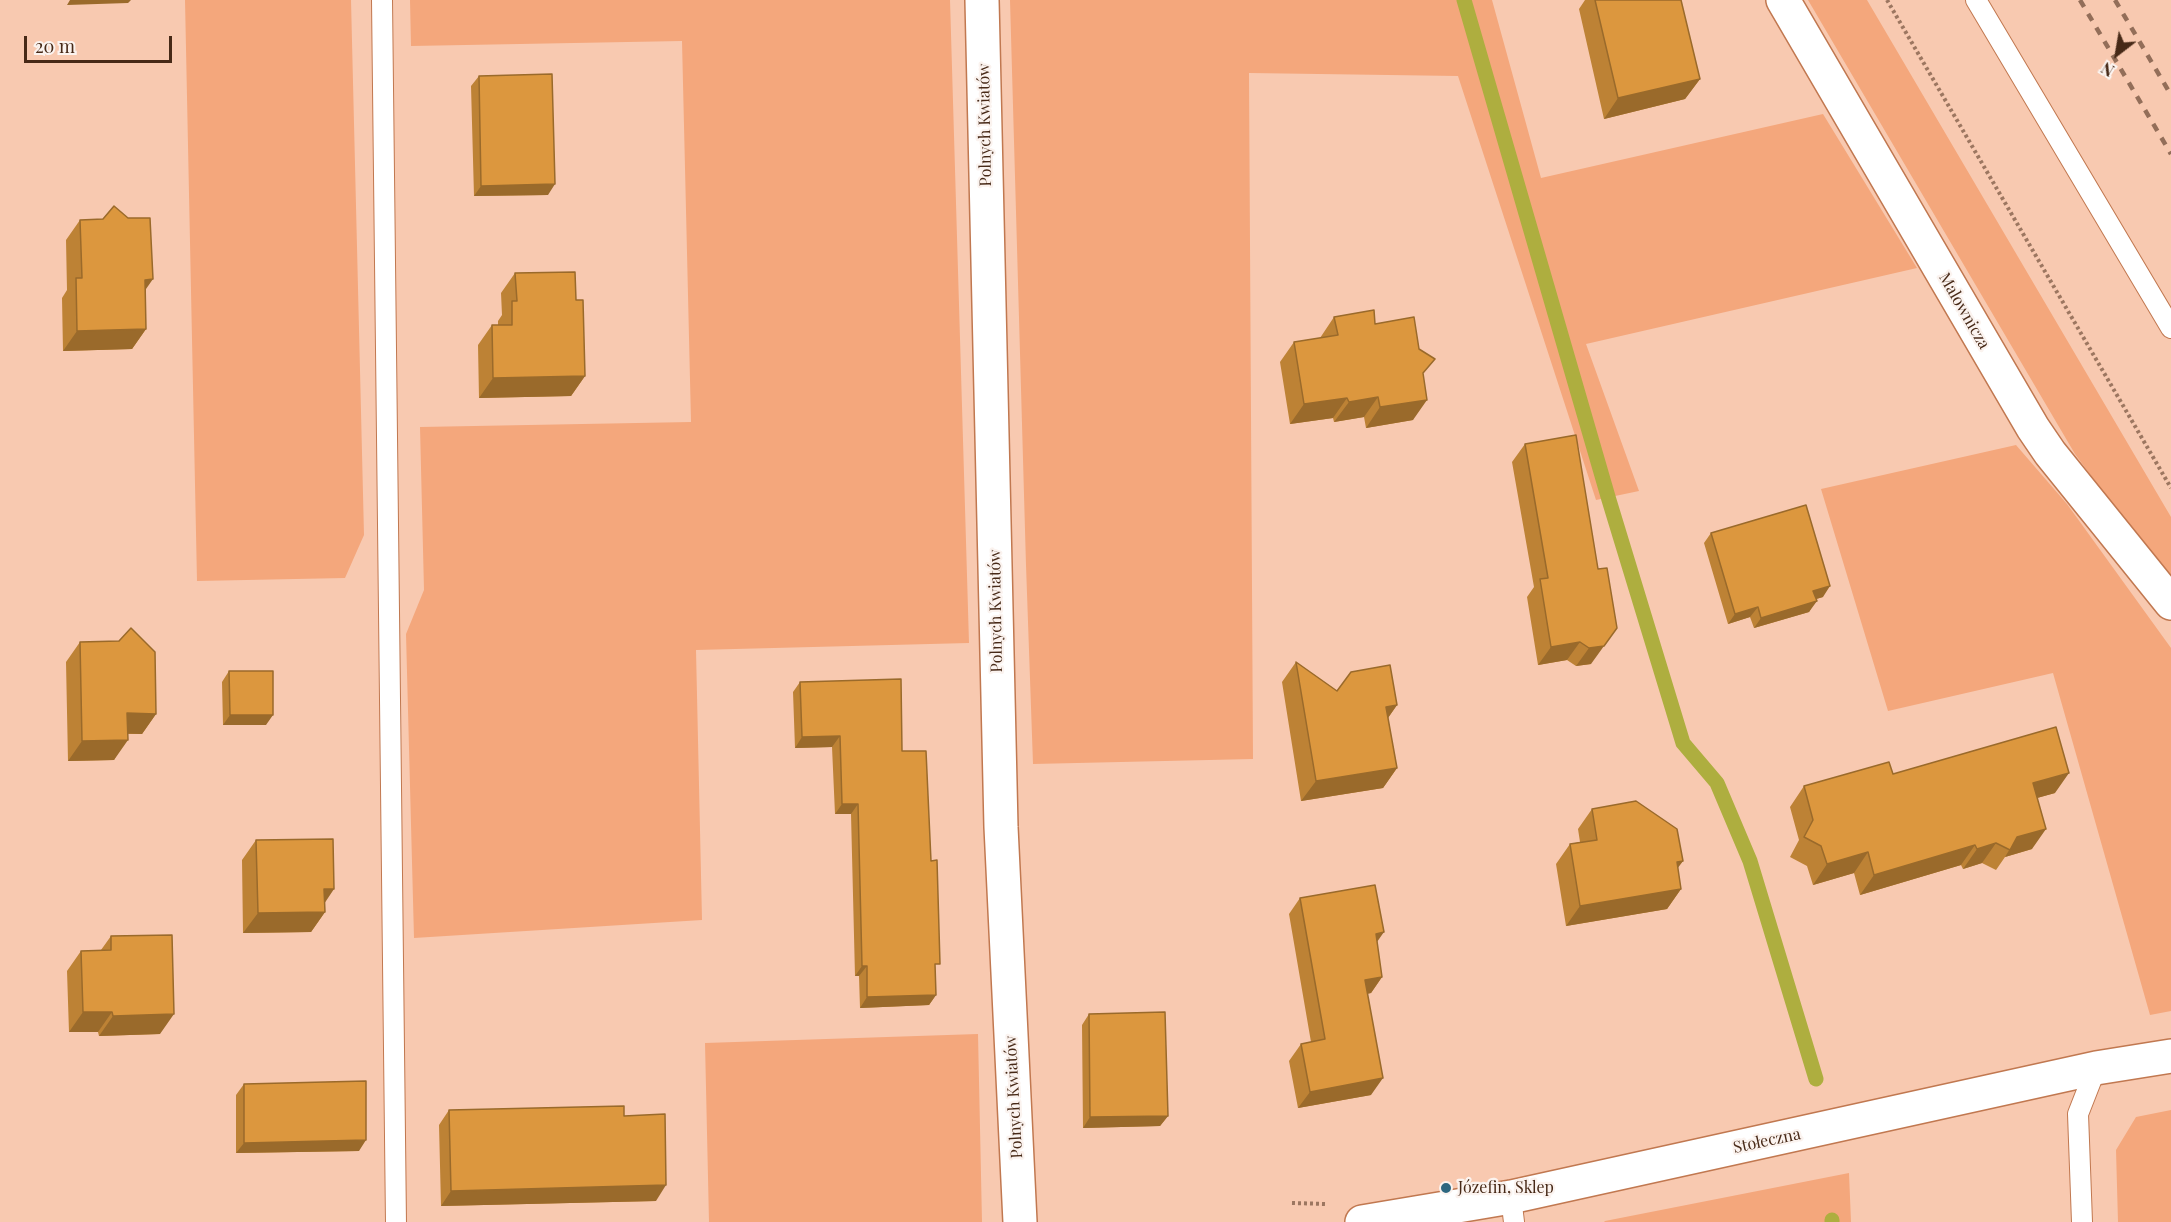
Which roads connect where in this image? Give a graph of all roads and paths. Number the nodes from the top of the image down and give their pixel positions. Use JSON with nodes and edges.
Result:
{"nodes":[{"id":1,"x":382,"y":0,"type":"edge"},
{"id":2,"x":982,"y":0,"type":"edge"},
{"id":3,"x":1783,"y":0,"type":"edge"},
{"id":4,"x":1887,"y":0,"type":"edge"},
{"id":5,"x":1976,"y":0,"type":"edge"},
{"id":6,"x":2171,"y":328,"type":"edge"},
{"id":7,"x":2171,"y":488,"type":"edge"},
{"id":8,"x":2171,"y":603,"type":"edge"},
{"id":9,"x":2171,"y":1056,"type":"edge"},
{"id":10,"x":2096,"y":1068,"type":"junction"},
{"id":11,"x":1292,"y":1203,"type":"dead end"},
{"id":12,"x":1335,"y":1204,"type":"dead end"},
{"id":13,"x":1512,"y":1209,"type":"edge"},
{"id":14,"x":396,"y":1222,"type":"edge"},
{"id":15,"x":1020,"y":1222,"type":"edge"},
{"id":16,"x":1362,"y":1222,"type":"edge"},
{"id":17,"x":2082,"y":1222,"type":"edge"}],
"edges":[{"from":1,"to":14,"type":"lane"},
{"from":2,"to":15,"type":"street","name":"Polnych Kwiatów"},
{"from":3,"to":8,"type":"street","name":"Malownicza"},
{"from":4,"to":7,"type":"path"},
{"from":5,"to":6,"type":"lane"},
{"from":9,"to":10,"type":"street","name":"Stołeczna"},
{"from":10,"to":13,"type":"street","name":"Stołeczna"},
{"from":10,"to":17,"type":"lane"},
{"from":11,"to":12,"type":"path"},
{"from":13,"to":16,"type":"street","name":"Stołeczna"}]}
